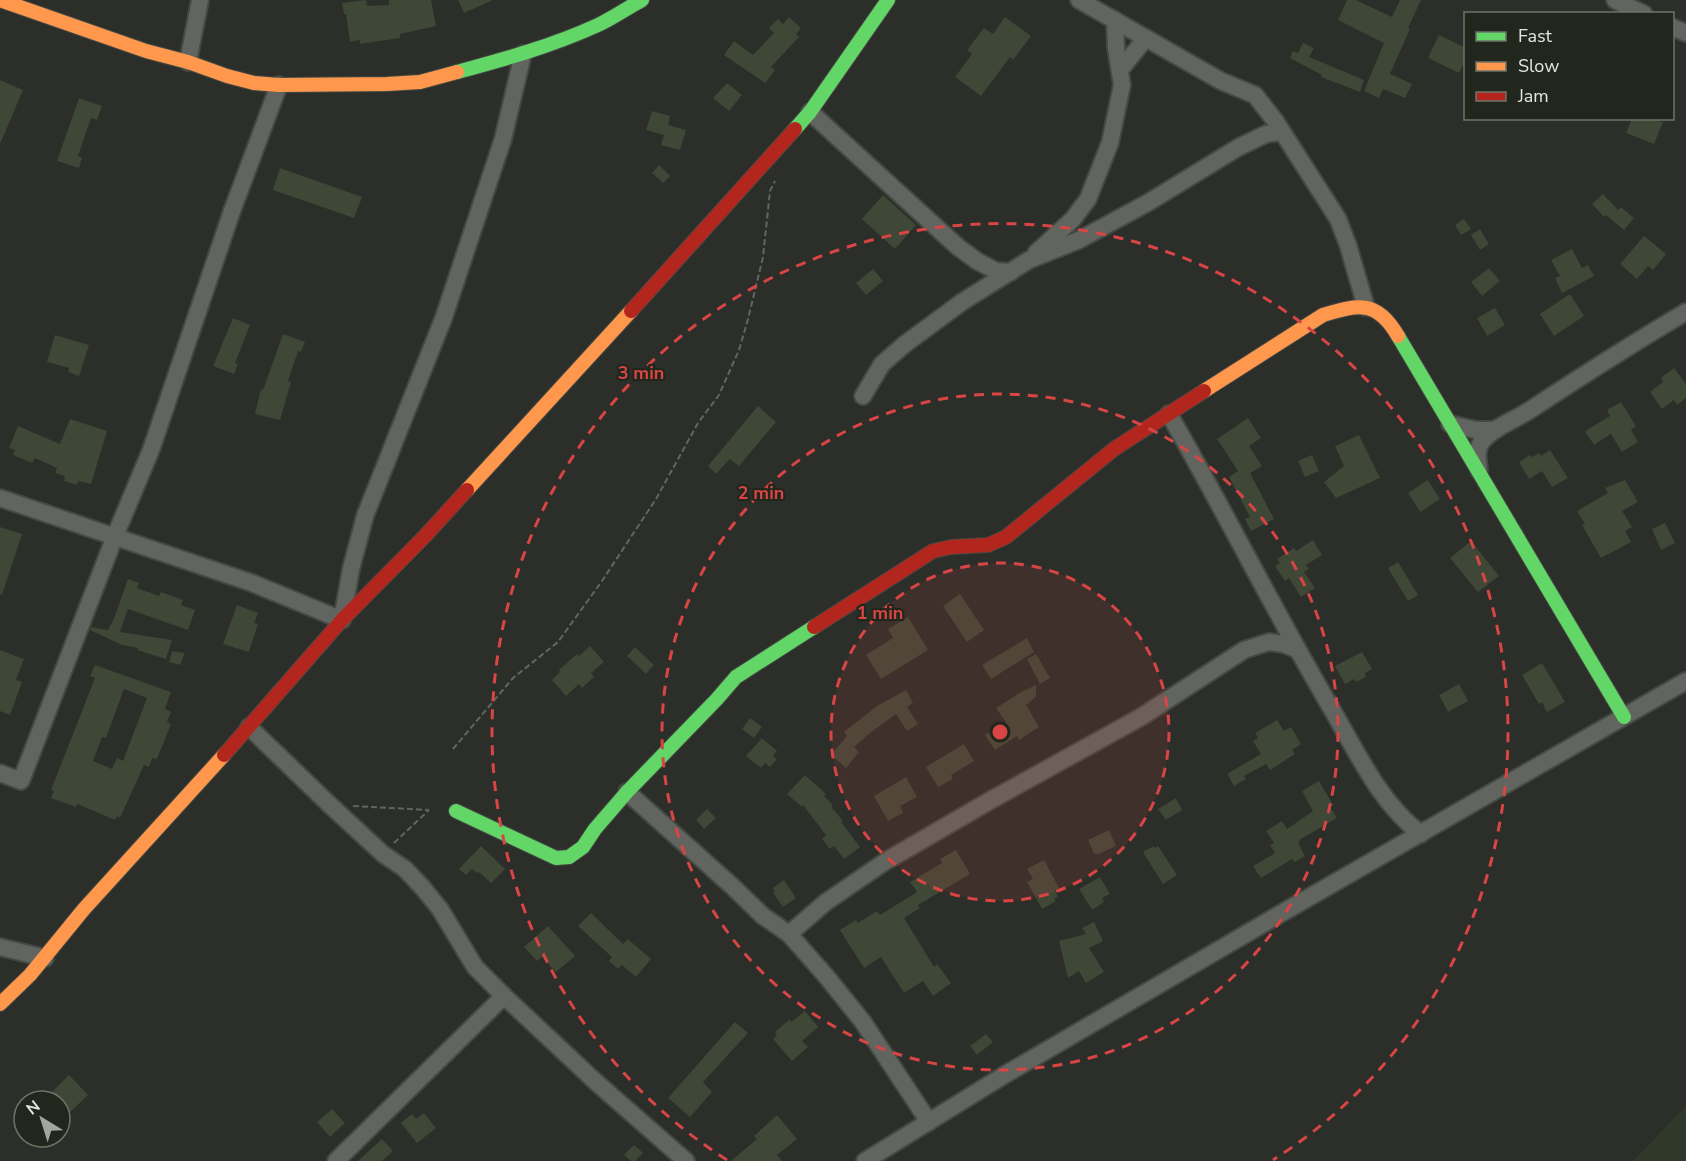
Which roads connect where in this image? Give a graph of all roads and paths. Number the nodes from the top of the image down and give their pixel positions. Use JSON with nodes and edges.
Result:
{"nodes":[{"id":1,"x":0,"y":0,"type":"edge"},
{"id":2,"x":200,"y":0,"type":"edge"},
{"id":3,"x":642,"y":0,"type":"edge"},
{"id":4,"x":888,"y":0,"type":"edge"},
{"id":5,"x":1079,"y":0,"type":"edge"},
{"id":6,"x":1615,"y":0,"type":"edge"},
{"id":7,"x":1640,"y":12,"type":"edge"},
{"id":8,"x":1115,"y":20,"type":"junction"},
{"id":9,"x":1146,"y":38,"type":"junction"},
{"id":10,"x":523,"y":54,"type":"junction"},
{"id":11,"x":188,"y":62,"type":"junction"},
{"id":12,"x":1120,"y":70,"type":"junction"},
{"id":13,"x":279,"y":85,"type":"junction"},
{"id":14,"x":810,"y":112,"type":"junction"},
{"id":15,"x":1282,"y":132,"type":"junction"},
{"id":16,"x":778,"y":176,"type":"dead end"},
{"id":17,"x":1029,"y":260,"type":"junction"},
{"id":18,"x":1011,"y":272,"type":"junction"},
{"id":19,"x":1366,"y":307,"type":"junction"},
{"id":20,"x":1686,"y":312,"type":"edge"},
{"id":21,"x":863,"y":396,"type":"dead end"},
{"id":22,"x":1169,"y":414,"type":"junction"},
{"id":23,"x":1449,"y":424,"type":"junction"},
{"id":24,"x":1495,"y":430,"type":"junction"},
{"id":25,"x":1479,"y":474,"type":"junction"},
{"id":26,"x":0,"y":498,"type":"edge"},
{"id":27,"x":115,"y":536,"type":"junction"},
{"id":28,"x":342,"y":620,"type":"junction"},
{"id":29,"x":1296,"y":649,"type":"junction"},
{"id":30,"x":1686,"y":681,"type":"edge"},
{"id":31,"x":1624,"y":717,"type":"junction"},
{"id":32,"x":249,"y":727,"type":"junction"},
{"id":33,"x":453,"y":749,"type":"dead end"},
{"id":34,"x":0,"y":773,"type":"edge"},
{"id":35,"x":627,"y":792,"type":"junction"},
{"id":36,"x":330,"y":805,"type":"junction"},
{"id":37,"x":456,"y":811,"type":"dead end"},
{"id":38,"x":1421,"y":834,"type":"junction"},
{"id":39,"x":383,"y":854,"type":"junction"},
{"id":40,"x":789,"y":934,"type":"junction"},
{"id":41,"x":0,"y":947,"type":"edge"},
{"id":42,"x":45,"y":958,"type":"junction"},
{"id":43,"x":504,"y":996,"type":"junction"},
{"id":44,"x":0,"y":1004,"type":"edge"},
{"id":45,"x":929,"y":1122,"type":"junction"},
{"id":46,"x":336,"y":1161,"type":"edge"},
{"id":47,"x":686,"y":1161,"type":"edge"},
{"id":48,"x":865,"y":1161,"type":"edge"}],
"edges":[{"from":1,"to":11,"type":"street"},
{"from":2,"to":11,"type":"street"},
{"from":3,"to":10,"type":"street"},
{"from":4,"to":14,"type":"street"},
{"from":5,"to":8,"type":"street"},
{"from":6,"to":7,"type":"street"},
{"from":8,"to":9,"type":"street"},
{"from":8,"to":12,"type":"street"},
{"from":9,"to":12,"type":"street"},
{"from":9,"to":15,"type":"street"},
{"from":10,"to":13,"type":"street"},
{"from":10,"to":28,"type":"street"},
{"from":11,"to":13,"type":"street"},
{"from":12,"to":17,"type":"street"},
{"from":13,"to":27,"type":"street"},
{"from":14,"to":18,"type":"street"},
{"from":14,"to":28,"type":"street"},
{"from":15,"to":17,"type":"street"},
{"from":15,"to":19,"type":"street"},
{"from":16,"to":33,"type":"path"},
{"from":17,"to":18,"type":"street"},
{"from":18,"to":21,"type":"street"},
{"from":19,"to":22,"type":"street"},
{"from":19,"to":23,"type":"street"},
{"from":20,"to":24,"type":"street"},
{"from":22,"to":29,"type":"street"},
{"from":22,"to":35,"type":"street"},
{"from":23,"to":24,"type":"street"},
{"from":23,"to":25,"type":"street"},
{"from":24,"to":25,"type":"street"},
{"from":25,"to":31,"type":"street"},
{"from":26,"to":27,"type":"street"},
{"from":27,"to":28,"type":"street"},
{"from":27,"to":34,"type":"street"},
{"from":28,"to":32,"type":"street"},
{"from":29,"to":38,"type":"street"},
{"from":29,"to":40,"type":"street"},
{"from":30,"to":31,"type":"street"},
{"from":31,"to":38,"type":"street"},
{"from":32,"to":36,"type":"street"},
{"from":32,"to":42,"type":"street"},
{"from":35,"to":37,"type":"street"},
{"from":35,"to":40,"type":"street"},
{"from":36,"to":39,"type":"street"},
{"from":36,"to":39,"type":"path"},
{"from":38,"to":45,"type":"street"},
{"from":39,"to":43,"type":"street"},
{"from":40,"to":45,"type":"street"},
{"from":41,"to":42,"type":"street"},
{"from":42,"to":44,"type":"street"},
{"from":43,"to":46,"type":"street"},
{"from":43,"to":47,"type":"street"},
{"from":45,"to":48,"type":"street"}]}
